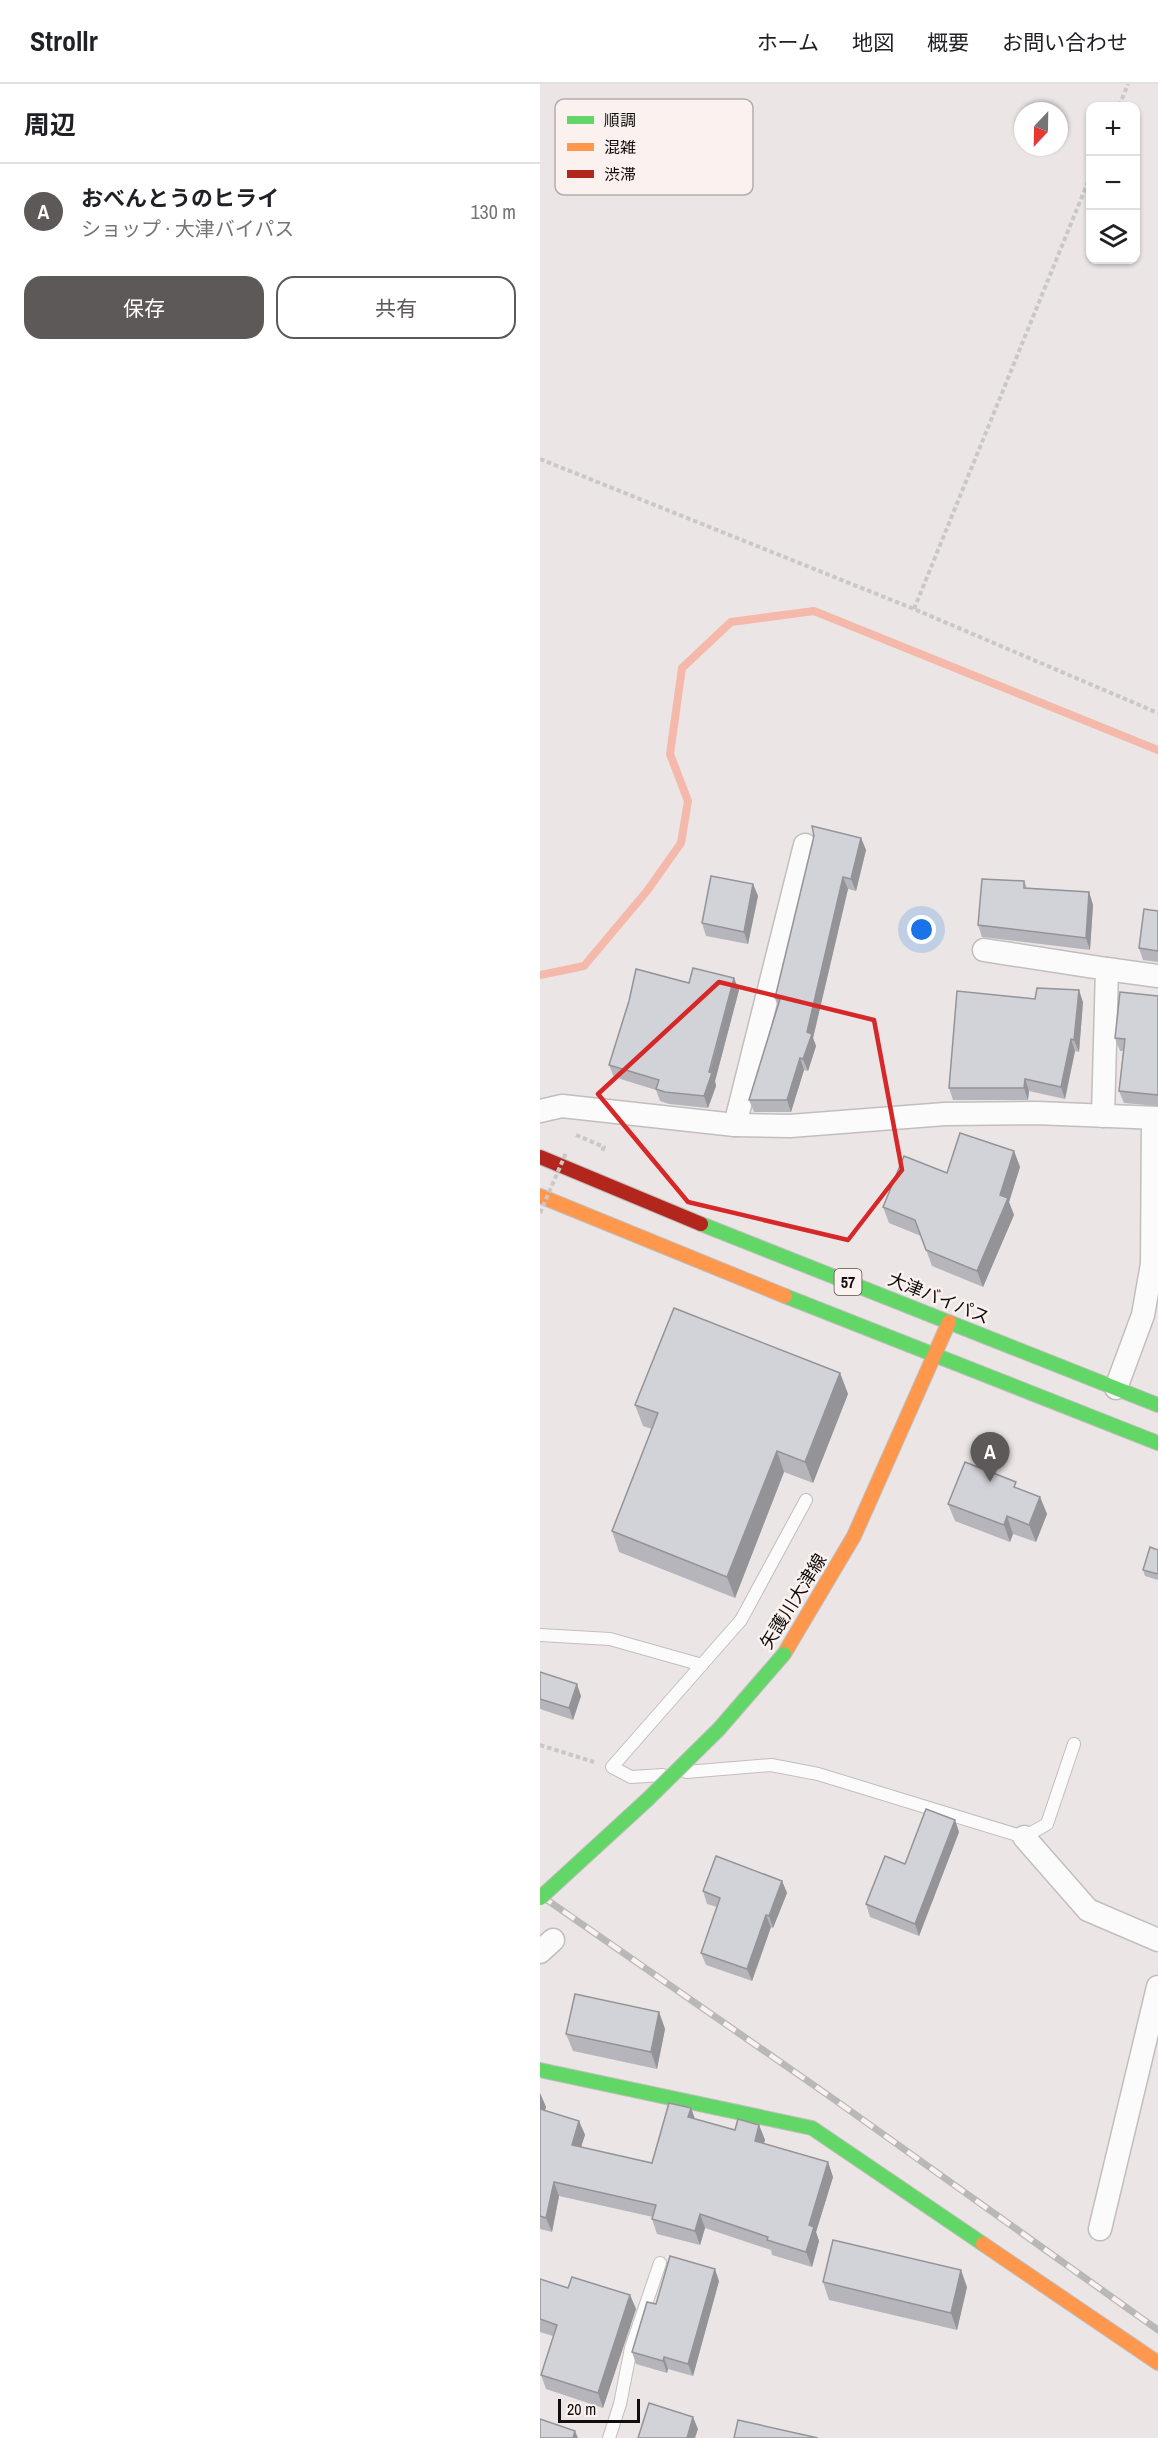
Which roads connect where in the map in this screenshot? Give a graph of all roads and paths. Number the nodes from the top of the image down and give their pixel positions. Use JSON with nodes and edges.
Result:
{"nodes":[{"id":1,"x":1128,"y":84,"type":"edge"},
{"id":2,"x":1121,"y":102,"type":"edge"},
{"id":3,"x":1086,"y":187,"type":"edge"},
{"id":4,"x":540,"y":459,"type":"edge"},
{"id":5,"x":914,"y":609,"type":"junction"},
{"id":6,"x":1158,"y":714,"type":"edge"},
{"id":7,"x":805,"y":845,"type":"dead end"},
{"id":8,"x":984,"y":950,"type":"dead end"},
{"id":9,"x":1107,"y":969,"type":"junction"},
{"id":10,"x":1158,"y":976,"type":"edge"},
{"id":11,"x":540,"y":1111,"type":"edge"},
{"id":12,"x":1103,"y":1116,"type":"junction"},
{"id":13,"x":1156,"y":1118,"type":"edge"},
{"id":14,"x":735,"y":1125,"type":"junction"},
{"id":15,"x":566,"y":1153,"type":"dead end"},
{"id":16,"x":540,"y":1157,"type":"edge"},
{"id":17,"x":540,"y":1196,"type":"edge"},
{"id":18,"x":540,"y":1213,"type":"edge"},
{"id":19,"x":949,"y":1322,"type":"junction"},
{"id":20,"x":935,"y":1357,"type":"junction"},
{"id":21,"x":1116,"y":1388,"type":"junction"},
{"id":22,"x":1158,"y":1405,"type":"edge"},
{"id":23,"x":1158,"y":1443,"type":"edge"},
{"id":24,"x":806,"y":1500,"type":"dead end"},
{"id":25,"x":540,"y":1635,"type":"edge"},
{"id":26,"x":702,"y":1665,"type":"junction"},
{"id":27,"x":1074,"y":1744,"type":"dead end"},
{"id":28,"x":540,"y":1745,"type":"edge"},
{"id":29,"x":612,"y":1767,"type":"junction"},
{"id":30,"x":1024,"y":1837,"type":"junction"},
{"id":31,"x":540,"y":1898,"type":"edge"},
{"id":32,"x":1158,"y":1940,"type":"edge"},
{"id":33,"x":1158,"y":1987,"type":"edge"},
{"id":34,"x":540,"y":2070,"type":"edge"},
{"id":35,"x":1100,"y":2229,"type":"dead end"},
{"id":36,"x":660,"y":2263,"type":"dead end"},
{"id":37,"x":1158,"y":2363,"type":"edge"},
{"id":38,"x":609,"y":2438,"type":"edge"}],
"edges":[{"from":1,"to":2,"type":"path"},
{"from":3,"to":5,"type":"path"},
{"from":4,"to":5,"type":"path"},
{"from":5,"to":6,"type":"path"},
{"from":7,"to":14,"type":"street"},
{"from":8,"to":9,"type":"street"},
{"from":9,"to":10,"type":"street"},
{"from":9,"to":12,"type":"street"},
{"from":11,"to":14,"type":"street"},
{"from":12,"to":13,"type":"street"},
{"from":12,"to":14,"type":"street"},
{"from":13,"to":21,"type":"street"},
{"from":15,"to":18,"type":"path","bridge":true},
{"from":16,"to":19,"type":"main road","name":"大津バイパス","number":"57"},
{"from":17,"to":20,"type":"main road","number":"57"},
{"from":19,"to":20,"type":"main road","name":"矢護川大津線"},
{"from":19,"to":21,"type":"main road","name":"大津バイパス","number":"57"},
{"from":20,"to":23,"type":"main road","number":"57"},
{"from":20,"to":31,"type":"main road","name":"矢護川大津線","bridge":true},
{"from":21,"to":22,"type":"main road","name":"大津バイパス","number":"57"},
{"from":24,"to":26,"type":"lane"},
{"from":25,"to":26,"type":"lane"},
{"from":26,"to":29,"type":"lane"},
{"from":27,"to":30,"type":"lane"},
{"from":28,"to":29,"type":"path"},
{"from":29,"to":30,"type":"lane"},
{"from":30,"to":32,"type":"street"},
{"from":33,"to":35,"type":"street"},
{"from":34,"to":37,"type":"main road"},
{"from":36,"to":38,"type":"lane"}]}
